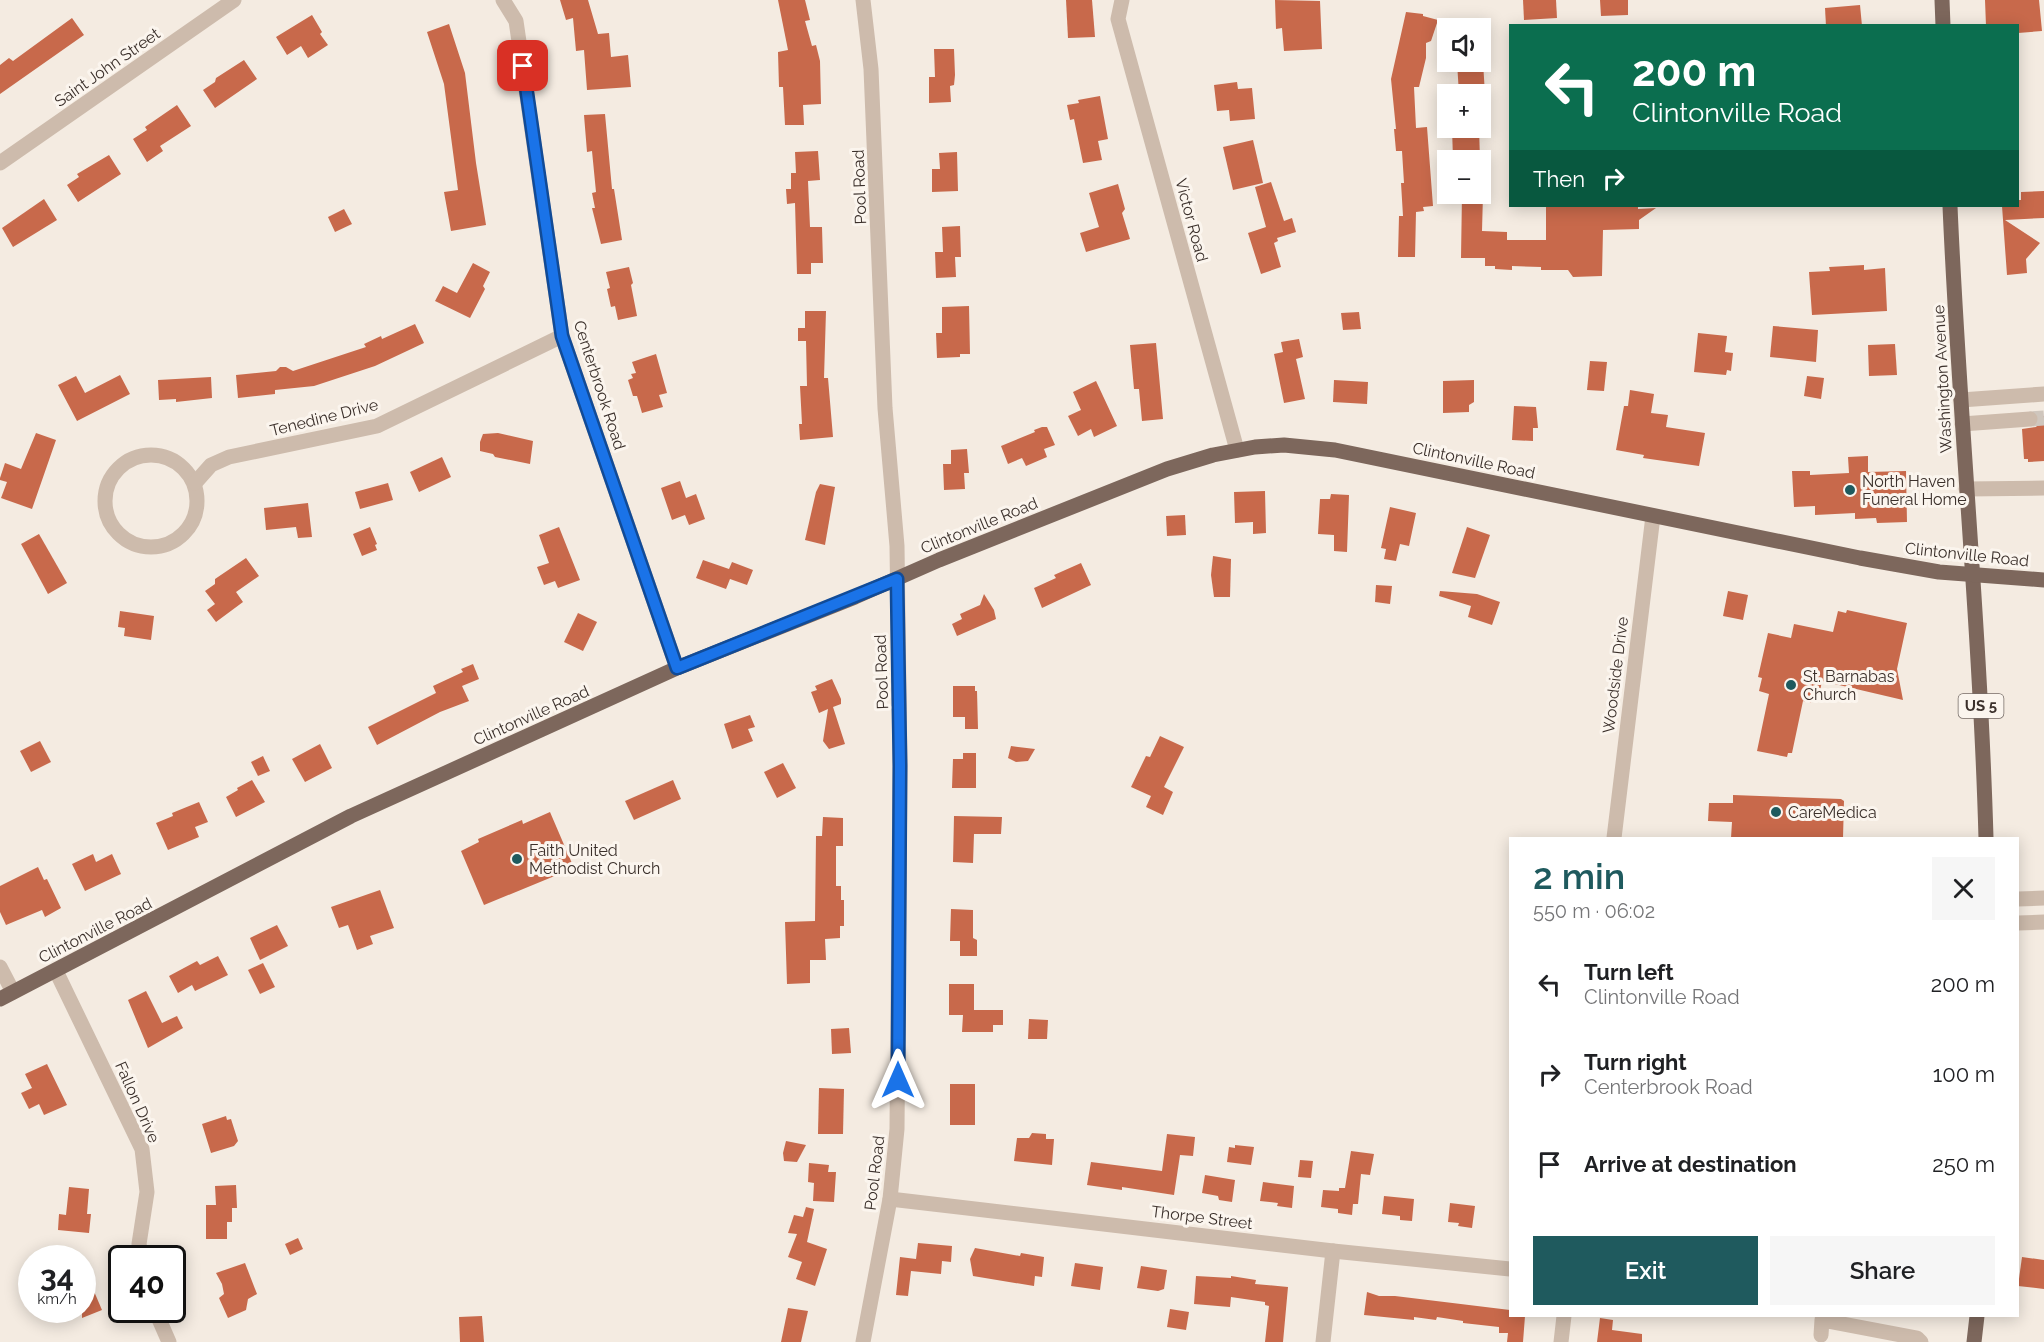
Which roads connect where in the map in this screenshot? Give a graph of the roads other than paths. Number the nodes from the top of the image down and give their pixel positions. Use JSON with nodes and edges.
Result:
{"nodes":[{"id":1,"x":234,"y":0,"type":"edge"},
{"id":2,"x":503,"y":0,"type":"edge"},
{"id":3,"x":863,"y":0,"type":"edge"},
{"id":4,"x":1122,"y":0,"type":"edge"},
{"id":5,"x":1942,"y":0,"type":"edge"},
{"id":6,"x":1943,"y":24,"type":"edge"},
{"id":7,"x":0,"y":163,"type":"edge"},
{"id":8,"x":1950,"y":207,"type":"edge"},
{"id":9,"x":562,"y":336,"type":"junction"},
{"id":10,"x":2044,"y":394,"type":"edge"},
{"id":11,"x":1961,"y":400,"type":"junction"},
{"id":12,"x":2030,"y":419,"type":"tunnel mouth"},
{"id":13,"x":1962,"y":424,"type":"junction"},
{"id":14,"x":1237,"y":450,"type":"junction"},
{"id":15,"x":195,"y":483,"type":"junction"},
{"id":16,"x":2044,"y":488,"type":"edge"},
{"id":17,"x":1966,"y":489,"type":"junction"},
{"id":18,"x":1653,"y":516,"type":"junction"},
{"id":19,"x":1973,"y":575,"type":"junction"},
{"id":20,"x":897,"y":579,"type":"junction"},
{"id":21,"x":2044,"y":580,"type":"edge"},
{"id":22,"x":677,"y":668,"type":"junction"},
{"id":23,"x":1614,"y":837,"type":"edge"},
{"id":24,"x":1986,"y":837,"type":"edge"},
{"id":25,"x":2044,"y":898,"type":"edge"},
{"id":26,"x":2019,"y":899,"type":"edge"},
{"id":27,"x":2044,"y":922,"type":"edge"},
{"id":28,"x":2019,"y":923,"type":"edge"},
{"id":29,"x":0,"y":967,"type":"edge"},
{"id":30,"x":56,"y":970,"type":"junction"},
{"id":31,"x":6,"y":995,"type":"edge"},
{"id":32,"x":890,"y":1199,"type":"junction"},
{"id":33,"x":139,"y":1245,"type":"edge"},
{"id":34,"x":1333,"y":1251,"type":"junction"},
{"id":35,"x":1509,"y":1269,"type":"edge"},
{"id":36,"x":1564,"y":1317,"type":"edge"},
{"id":37,"x":1977,"y":1317,"type":"edge"},
{"id":38,"x":161,"y":1323,"type":"edge"},
{"id":39,"x":1821,"y":1335,"type":"dead end"},
{"id":40,"x":169,"y":1342,"type":"edge"},
{"id":41,"x":862,"y":1342,"type":"edge"},
{"id":42,"x":1323,"y":1342,"type":"edge"},
{"id":43,"x":1561,"y":1342,"type":"edge"},
{"id":44,"x":1921,"y":1342,"type":"edge"},
{"id":45,"x":1974,"y":1342,"type":"edge"}],
"edges":[{"from":1,"to":7,"type":"street","name":"Saint John Street"},
{"from":2,"to":9,"type":"street","name":"Centerbrook Road"},
{"from":3,"to":20,"type":"street","name":"Pool Road"},
{"from":4,"to":14,"type":"street","name":"Victor Road"},
{"from":5,"to":6,"type":"main road"},
{"from":8,"to":11,"type":"main road","name":"Washington Avenue"},
{"from":9,"to":15,"type":"street","name":"Tenedine Drive"},
{"from":9,"to":22,"type":"street","name":"Centerbrook Road"},
{"from":10,"to":11,"type":"street"},
{"from":11,"to":13,"type":"main road","name":"Washington Avenue"},
{"from":12,"to":13,"type":"street"},
{"from":13,"to":17,"type":"main road","name":"Washington Avenue"},
{"from":14,"to":18,"type":"main road","name":"Clintonville Road"},
{"from":14,"to":20,"type":"main road","name":"Clintonville Road"},
{"from":15,"to":15,"type":"street"},
{"from":16,"to":17,"type":"street"},
{"from":17,"to":19,"type":"main road","name":"Washington Avenue"},
{"from":18,"to":19,"type":"main road","name":"Clintonville Road"},
{"from":18,"to":23,"type":"street","name":"Woodside Drive"},
{"from":19,"to":21,"type":"main road","name":"Clintonville Road"},
{"from":19,"to":24,"type":"main road","name":"Washington Avenue","number":"US 5"},
{"from":20,"to":22,"type":"main road","name":"Clintonville Road"},
{"from":20,"to":32,"type":"street","name":"Pool Road"},
{"from":22,"to":30,"type":"main road","name":"Clintonville Road"},
{"from":25,"to":26,"type":"street"},
{"from":27,"to":28,"type":"street"},
{"from":29,"to":31,"type":"street"},
{"from":30,"to":31,"type":"main road","name":"Clintonville Road"},
{"from":30,"to":33,"type":"street","name":"Fallon Drive"},
{"from":32,"to":34,"type":"street","name":"Thorpe Street"},
{"from":32,"to":41,"type":"street","name":"Pool Road"},
{"from":34,"to":35,"type":"street","name":"Thorpe Street"},
{"from":34,"to":42,"type":"street"},
{"from":36,"to":43,"type":"street"},
{"from":37,"to":45,"type":"main road"},
{"from":38,"to":40,"type":"street"},
{"from":39,"to":44,"type":"street"}]}
